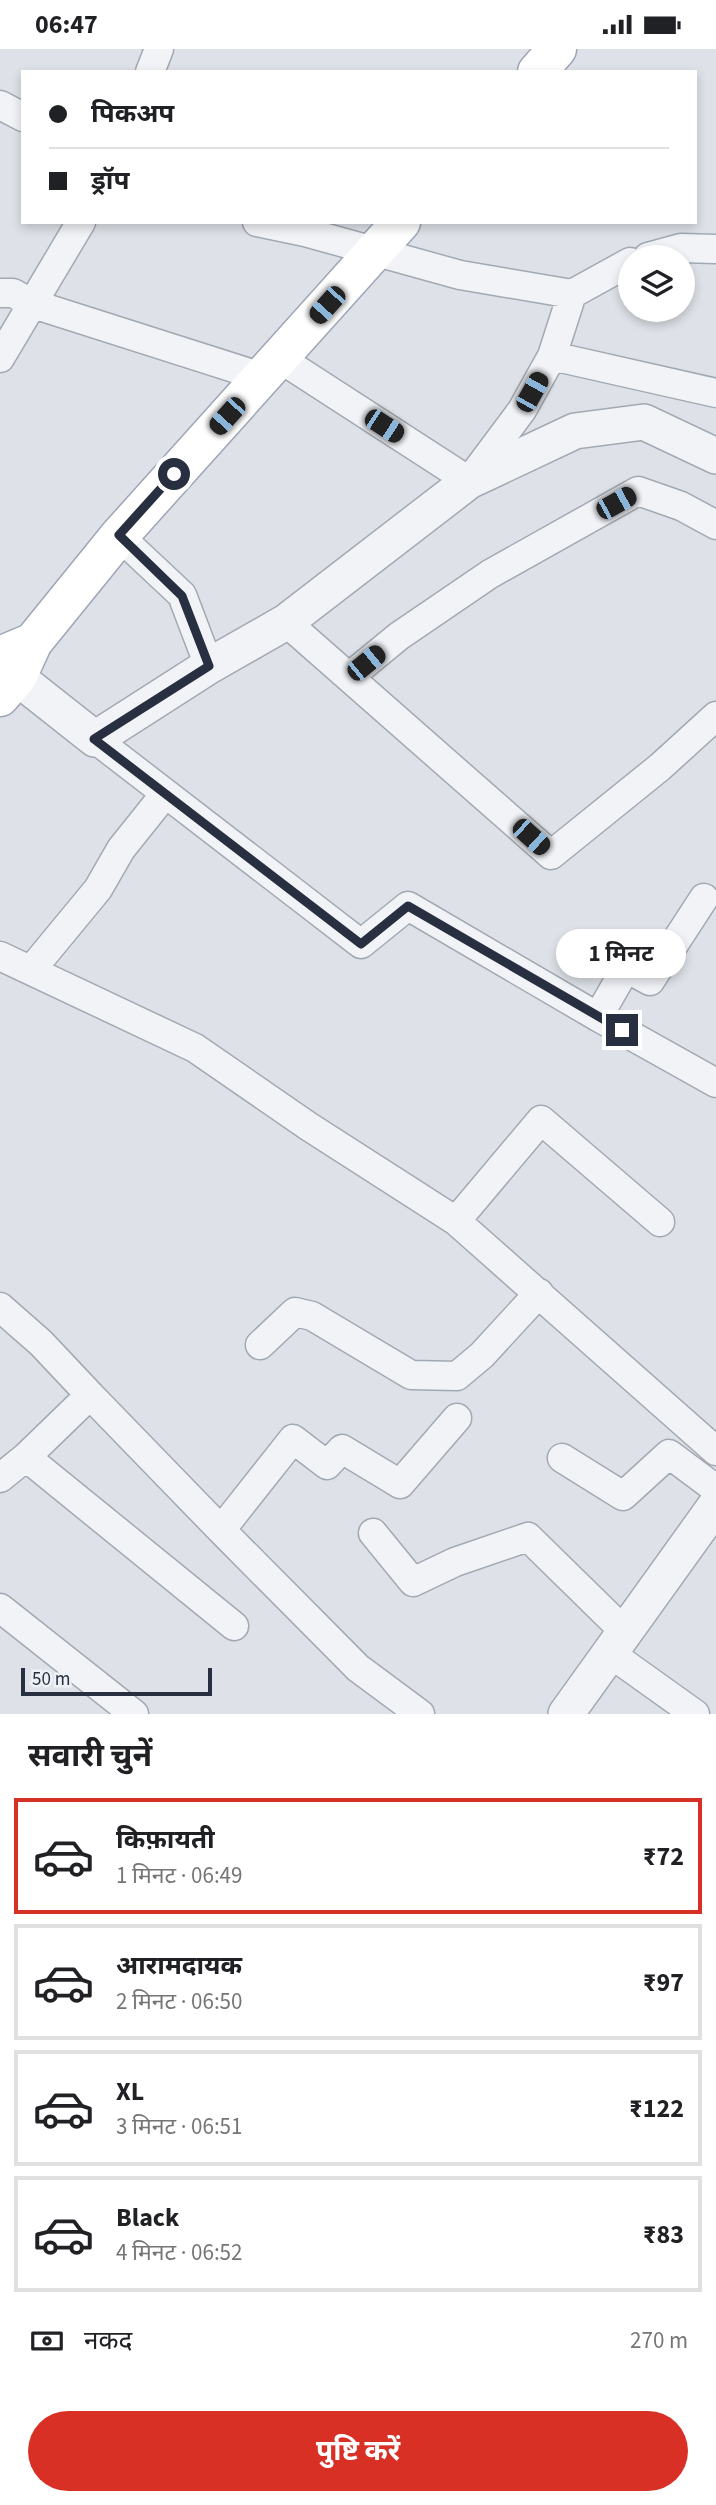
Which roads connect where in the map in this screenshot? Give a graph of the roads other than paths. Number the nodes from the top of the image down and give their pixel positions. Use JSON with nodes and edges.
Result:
{"nodes":[{"id":1,"x":159,"y":49,"type":"edge"},
{"id":2,"x":558,"y":49,"type":"edge"},
{"id":3,"x":151,"y":70,"type":"edge"},
{"id":4,"x":539,"y":70,"type":"edge"},
{"id":5,"x":0,"y":105,"type":"edge"},
{"id":6,"x":21,"y":116,"type":"edge"},
{"id":7,"x":80,"y":224,"type":"edge"},
{"id":8,"x":267,"y":224,"type":"edge"},
{"id":9,"x":399,"y":224,"type":"edge"},
{"id":10,"x":695,"y":248,"type":"edge"},
{"id":11,"x":716,"y":249,"type":"edge"},
{"id":12,"x":374,"y":252,"type":"junction"},
{"id":13,"x":618,"y":269,"type":"edge"},
{"id":14,"x":0,"y":293,"type":"edge"},
{"id":15,"x":572,"y":294,"type":"junction"},
{"id":16,"x":33,"y":305,"type":"junction"},
{"id":17,"x":552,"y":356,"type":"junction"},
{"id":18,"x":0,"y":358,"type":"edge"},
{"id":19,"x":270,"y":368,"type":"junction"},
{"id":20,"x":716,"y":393,"type":"edge"},
{"id":21,"x":716,"y":456,"type":"edge"},
{"id":22,"x":469,"y":481,"type":"junction"},
{"id":23,"x":716,"y":525,"type":"edge"},
{"id":24,"x":119,"y":535,"type":"junction"},
{"id":25,"x":286,"y":622,"type":"junction"},
{"id":26,"x":209,"y":666,"type":"junction"},
{"id":27,"x":10,"y":667,"type":"edge"},
{"id":28,"x":349,"y":677,"type":"junction"},
{"id":29,"x":716,"y":716,"type":"edge"},
{"id":30,"x":94,"y":739,"type":"junction"},
{"id":31,"x":157,"y":804,"type":"dead end"},
{"id":32,"x":704,"y":898,"type":"dead end"},
{"id":33,"x":0,"y":956,"type":"edge"},
{"id":34,"x":33,"y":969,"type":"junction"},
{"id":35,"x":598,"y":1017,"type":"junction"},
{"id":36,"x":716,"y":1083,"type":"edge"},
{"id":37,"x":456,"y":1221,"type":"junction"},
{"id":38,"x":660,"y":1222,"type":"dead end"},
{"id":39,"x":539,"y":1293,"type":"junction"},
{"id":40,"x":0,"y":1307,"type":"edge"},
{"id":41,"x":260,"y":1345,"type":"dead end"},
{"id":42,"x":90,"y":1395,"type":"junction"},
{"id":43,"x":457,"y":1418,"type":"dead end"},
{"id":44,"x":716,"y":1451,"type":"edge"},
{"id":45,"x":26,"y":1457,"type":"junction"},
{"id":46,"x":562,"y":1458,"type":"dead end"},
{"id":47,"x":0,"y":1478,"type":"edge"},
{"id":48,"x":716,"y":1503,"type":"edge"},
{"id":49,"x":221,"y":1529,"type":"junction"},
{"id":50,"x":373,"y":1533,"type":"dead end"},
{"id":51,"x":0,"y":1608,"type":"edge"},
{"id":52,"x":234,"y":1626,"type":"dead end"},
{"id":53,"x":618,"y":1644,"type":"junction"},
{"id":54,"x":686,"y":1711,"type":"edge"},
{"id":55,"x":134,"y":1714,"type":"edge"},
{"id":56,"x":420,"y":1714,"type":"edge"},
{"id":57,"x":566,"y":1714,"type":"edge"}],
"edges":[{"from":1,"to":3,"type":"street"},
{"from":2,"to":4,"type":"main road"},
{"from":5,"to":6,"type":"street"},
{"from":7,"to":16,"type":"street"},
{"from":8,"to":12,"type":"street"},
{"from":9,"to":12,"type":"main road"},
{"from":10,"to":11,"type":"street"},
{"from":12,"to":15,"type":"street"},
{"from":12,"to":19,"type":"main road"},
{"from":13,"to":15,"type":"street"},
{"from":14,"to":16,"type":"street"},
{"from":15,"to":17,"type":"street"},
{"from":16,"to":18,"type":"street"},
{"from":16,"to":19,"type":"street"},
{"from":17,"to":20,"type":"street"},
{"from":17,"to":22,"type":"street"},
{"from":19,"to":22,"type":"street"},
{"from":19,"to":24,"type":"main road"},
{"from":21,"to":22,"type":"street"},
{"from":22,"to":25,"type":"street"},
{"from":23,"to":28,"type":"street"},
{"from":24,"to":26,"type":"street"},
{"from":24,"to":27,"type":"main road"},
{"from":25,"to":26,"type":"street"},
{"from":25,"to":28,"type":"street"},
{"from":26,"to":30,"type":"street"},
{"from":27,"to":30,"type":"street"},
{"from":28,"to":29,"type":"street"},
{"from":30,"to":35,"type":"street"},
{"from":31,"to":34,"type":"street"},
{"from":32,"to":35,"type":"street"},
{"from":33,"to":34,"type":"street"},
{"from":34,"to":37,"type":"street"},
{"from":35,"to":36,"type":"street"},
{"from":37,"to":38,"type":"street"},
{"from":37,"to":39,"type":"street"},
{"from":39,"to":41,"type":"street"},
{"from":39,"to":44,"type":"street"},
{"from":40,"to":42,"type":"street"},
{"from":42,"to":45,"type":"street"},
{"from":42,"to":49,"type":"street"},
{"from":43,"to":49,"type":"street"},
{"from":45,"to":47,"type":"street"},
{"from":45,"to":52,"type":"street"},
{"from":46,"to":48,"type":"street"},
{"from":48,"to":53,"type":"street"},
{"from":49,"to":56,"type":"street"},
{"from":50,"to":53,"type":"street"},
{"from":51,"to":55,"type":"street"},
{"from":53,"to":54,"type":"street"},
{"from":53,"to":57,"type":"street"}]}
